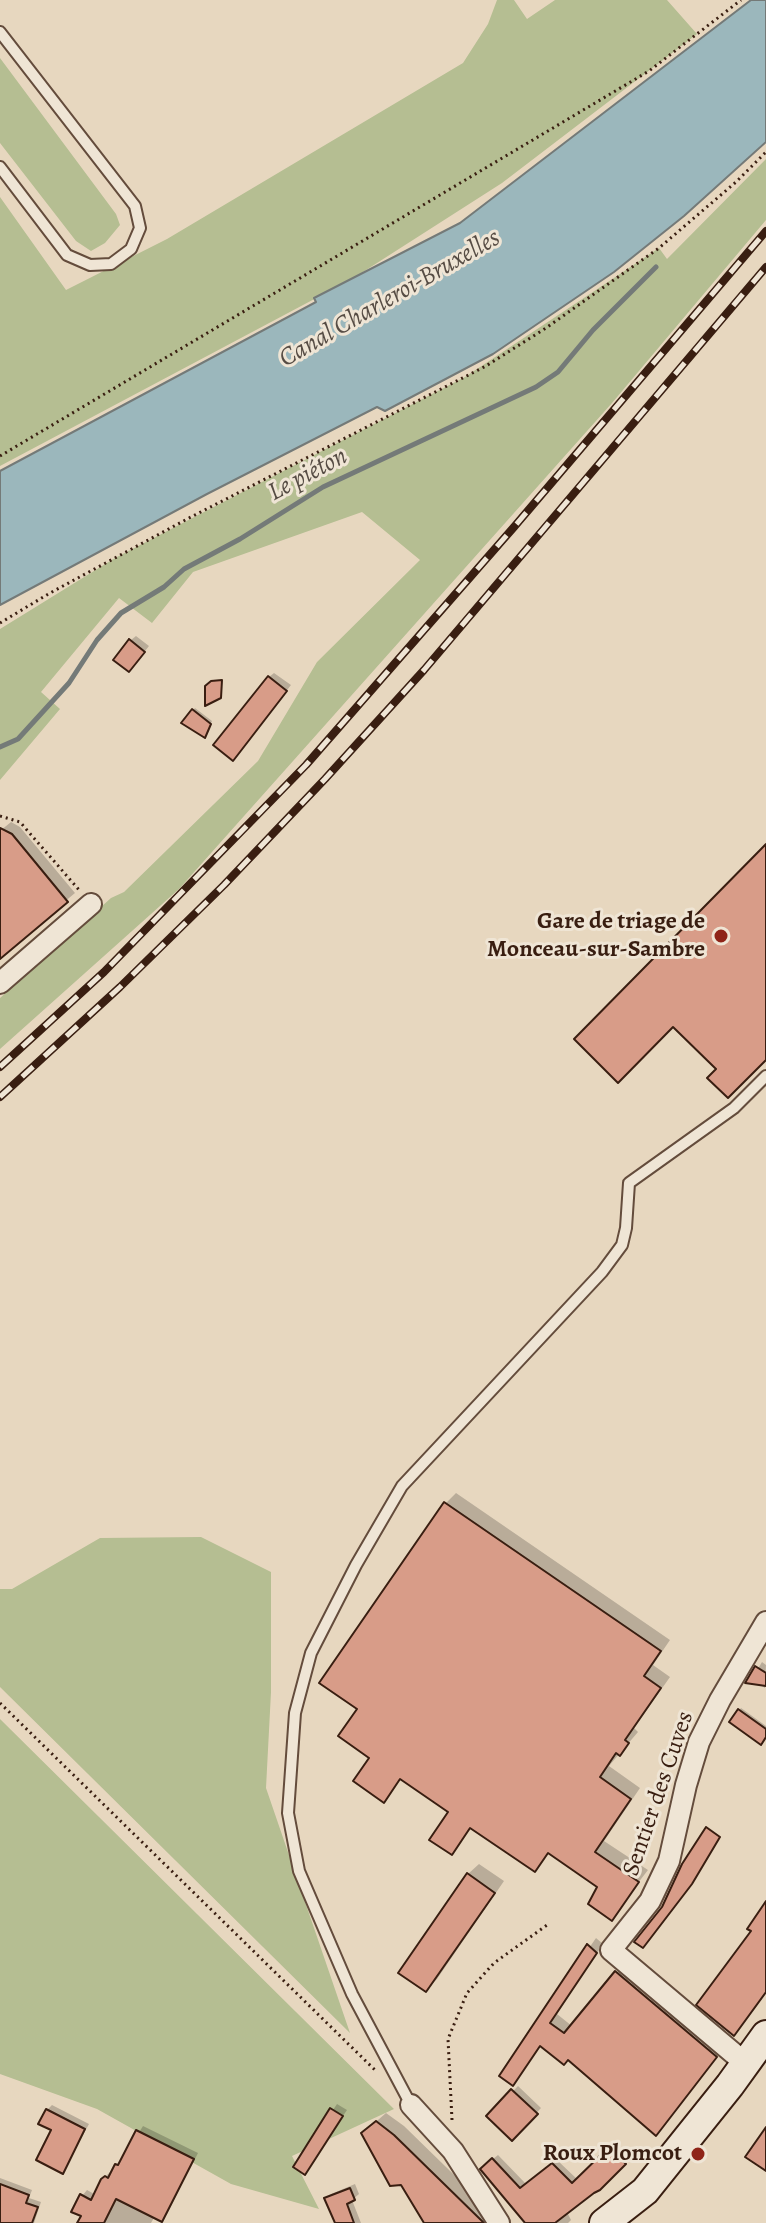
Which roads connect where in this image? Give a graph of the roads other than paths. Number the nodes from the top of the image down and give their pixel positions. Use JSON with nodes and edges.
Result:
{"nodes":[{"id":1,"x":0,"y":32,"type":"edge"},
{"id":2,"x":0,"y":167,"type":"edge"},
{"id":3,"x":91,"y":904,"type":"road end"},
{"id":4,"x":0,"y":983,"type":"edge"},
{"id":5,"x":766,"y":1076,"type":"edge"},
{"id":6,"x":766,"y":1622,"type":"edge"},
{"id":7,"x":766,"y":2035,"type":"edge"},
{"id":8,"x":745,"y":2063,"type":"junction"},
{"id":9,"x":411,"y":2105,"type":"joint"},
{"id":10,"x":499,"y":2223,"type":"edge"},
{"id":11,"x":604,"y":2223,"type":"edge"}],
"edges":[{"from":1,"to":2,"type":"lane"},
{"from":3,"to":4,"type":"street"},
{"from":5,"to":9,"type":"lane"},
{"from":6,"to":8,"type":"street","name":"Sentier des Cuves"},
{"from":7,"to":8,"type":"main road"},
{"from":8,"to":11,"type":"main road"},
{"from":9,"to":10,"type":"street"}]}
